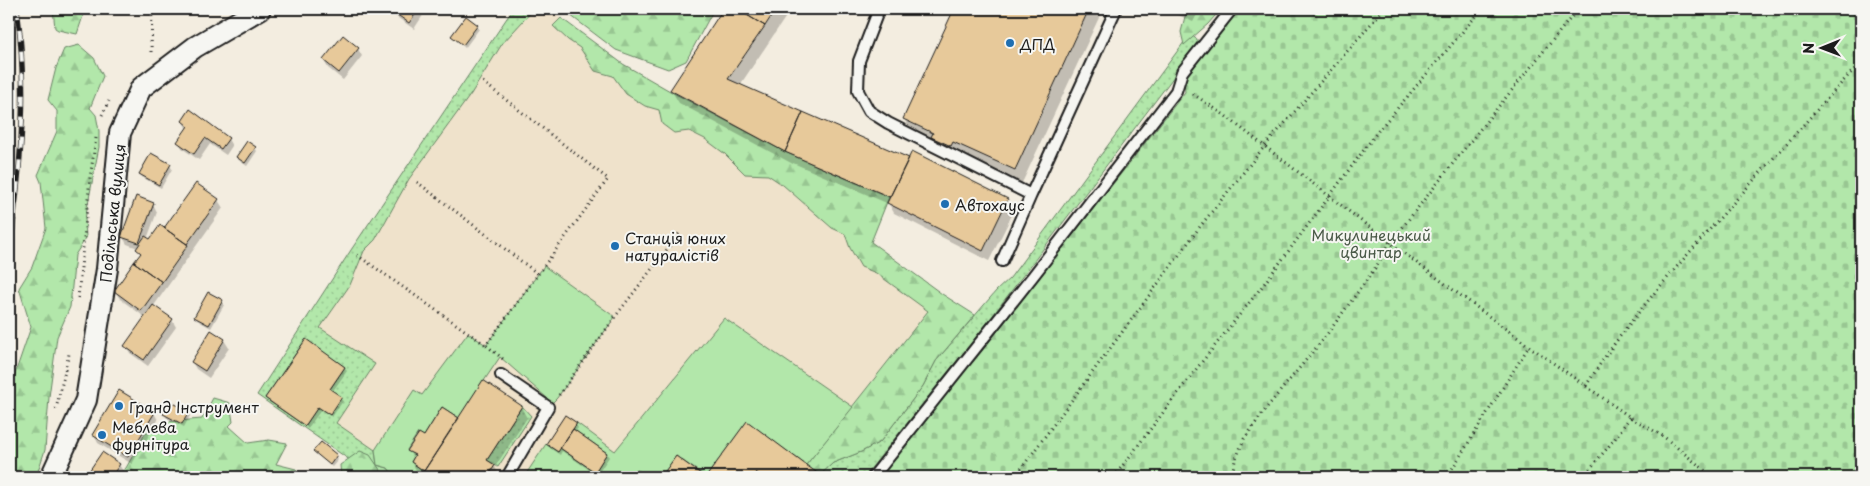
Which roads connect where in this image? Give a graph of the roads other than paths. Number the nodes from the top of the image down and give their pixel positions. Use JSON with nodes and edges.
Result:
{"nodes":[{"id":1,"x":260,"y":9,"type":"edge"},
{"id":2,"x":879,"y":9,"type":"edge"},
{"id":3,"x":1116,"y":9,"type":"edge"},
{"id":4,"x":1232,"y":9,"type":"edge"},
{"id":5,"x":1031,"y":195,"type":"junction"},
{"id":6,"x":1002,"y":261,"type":"dead end"},
{"id":7,"x":501,"y":374,"type":"dead end"},
{"id":8,"x":51,"y":477,"type":"edge"},
{"id":9,"x":507,"y":477,"type":"edge"},
{"id":10,"x":873,"y":477,"type":"edge"}],
"edges":[{"from":1,"to":8,"type":"street","name":"Подільська вулиця"},
{"from":2,"to":5,"type":"lane"},
{"from":3,"to":5,"type":"lane"},
{"from":4,"to":10,"type":"lane"},
{"from":5,"to":6,"type":"lane"},
{"from":7,"to":9,"type":"lane"}]}
